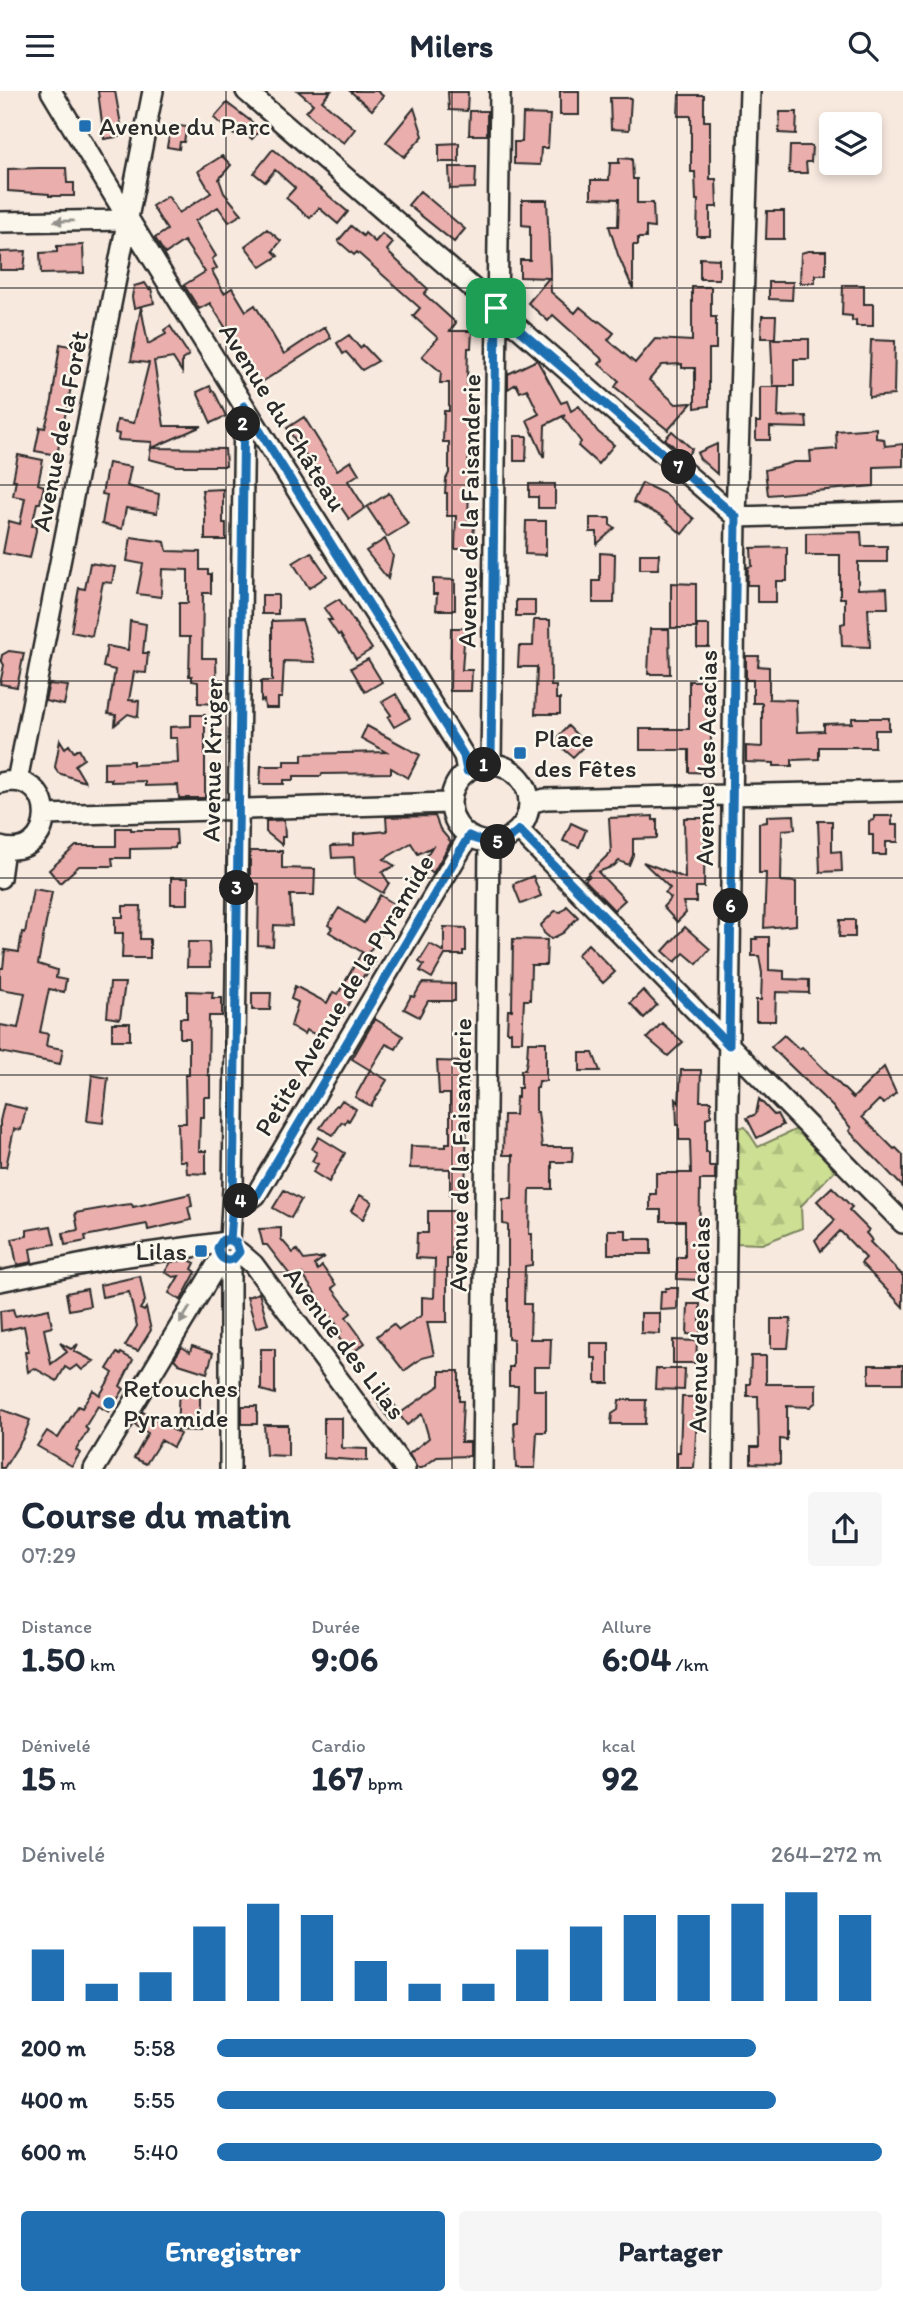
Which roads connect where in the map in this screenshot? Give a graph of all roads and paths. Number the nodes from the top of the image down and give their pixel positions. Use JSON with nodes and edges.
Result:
{"nodes":[{"id":1,"x":51,"y":91,"type":"edge"},
{"id":2,"x":153,"y":91,"type":"edge"},
{"id":3,"x":246,"y":91,"type":"edge"},
{"id":4,"x":500,"y":91,"type":"edge"},
{"id":5,"x":750,"y":91,"type":"edge"},
{"id":6,"x":128,"y":220,"type":"junction"},
{"id":7,"x":0,"y":222,"type":"edge"},
{"id":8,"x":496,"y":308,"type":"junction"},
{"id":9,"x":244,"y":406,"type":"junction"},
{"id":10,"x":903,"y":512,"type":"edge"},
{"id":11,"x":736,"y":517,"type":"junction"},
{"id":12,"x":491,"y":764,"type":"junction"},
{"id":13,"x":467,"y":771,"type":"junction"},
{"id":14,"x":8,"y":782,"type":"edge"},
{"id":15,"x":903,"y":791,"type":"edge"},
{"id":16,"x":732,"y":795,"type":"junction"},
{"id":17,"x":450,"y":803,"type":"junction"},
{"id":18,"x":530,"y":803,"type":"junction"},
{"id":19,"x":238,"y":808,"type":"junction"},
{"id":20,"x":45,"y":815,"type":"junction"},
{"id":21,"x":519,"y":830,"type":"junction"},
{"id":22,"x":469,"y":836,"type":"junction"},
{"id":23,"x":489,"y":843,"type":"junction"},
{"id":24,"x":2,"y":848,"type":"edge"},
{"id":25,"x":0,"y":878,"type":"edge"},
{"id":26,"x":729,"y":1045,"type":"junction"},
{"id":27,"x":233,"y":1201,"type":"junction"},
{"id":28,"x":903,"y":1223,"type":"edge"},
{"id":29,"x":228,"y":1250,"type":"junction"},
{"id":30,"x":0,"y":1281,"type":"edge"},
{"id":31,"x":94,"y":1468,"type":"edge"},
{"id":32,"x":230,"y":1468,"type":"edge"},
{"id":33,"x":405,"y":1468,"type":"edge"},
{"id":34,"x":482,"y":1468,"type":"edge"},
{"id":35,"x":723,"y":1468,"type":"edge"}],
"edges":[{"from":1,"to":6,"type":"street","name":"Avenue du Château"},
{"from":2,"to":6,"type":"street","name":"Avenue de la Forêt"},
{"from":3,"to":8,"type":"street"},
{"from":4,"to":8,"type":"street","name":"Avenue de la Faisanderie"},
{"from":5,"to":11,"type":"street","name":"Avenue des Acacias"},
{"from":6,"to":7,"type":"street","one_way":true},
{"from":6,"to":9,"type":"street","name":"Avenue du Château"},
{"from":6,"to":14,"type":"street","name":"Avenue de la Forêt"},
{"from":8,"to":11,"type":"street"},
{"from":8,"to":12,"type":"street","name":"Avenue de la Faisanderie"},
{"from":9,"to":13,"type":"street","name":"Avenue du Château"},
{"from":9,"to":19,"type":"street","name":"Avenue Krüger"},
{"from":10,"to":11,"type":"street"},
{"from":11,"to":16,"type":"street","name":"Avenue des Acacias"},
{"from":12,"to":13,"type":"street"},
{"from":12,"to":18,"type":"street"},
{"from":13,"to":17,"type":"street"},
{"from":14,"to":20,"type":"street"},
{"from":15,"to":16,"type":"street"},
{"from":16,"to":18,"type":"street"},
{"from":16,"to":26,"type":"street","name":"Avenue des Acacias"},
{"from":17,"to":19,"type":"street"},
{"from":17,"to":22,"type":"street"},
{"from":18,"to":21,"type":"street"},
{"from":19,"to":20,"type":"street"},
{"from":19,"to":27,"type":"street","name":"Avenue Krüger"},
{"from":20,"to":24,"type":"street"},
{"from":21,"to":23,"type":"street"},
{"from":21,"to":26,"type":"street"},
{"from":22,"to":23,"type":"street"},
{"from":22,"to":27,"type":"street","name":"Petite Avenue de la Pyramide"},
{"from":23,"to":34,"type":"street","name":"Avenue de la Faisanderie"},
{"from":24,"to":25,"type":"street"},
{"from":26,"to":28,"type":"street"},
{"from":26,"to":35,"type":"street","name":"Avenue des Acacias"},
{"from":27,"to":29,"type":"street","name":"Avenue Krüger"},
{"from":29,"to":30,"type":"street"},
{"from":29,"to":31,"type":"street","one_way":true},
{"from":29,"to":32,"type":"street","name":"Avenue Krüger"},
{"from":29,"to":33,"type":"street","name":"Avenue des Lilas"}]}
